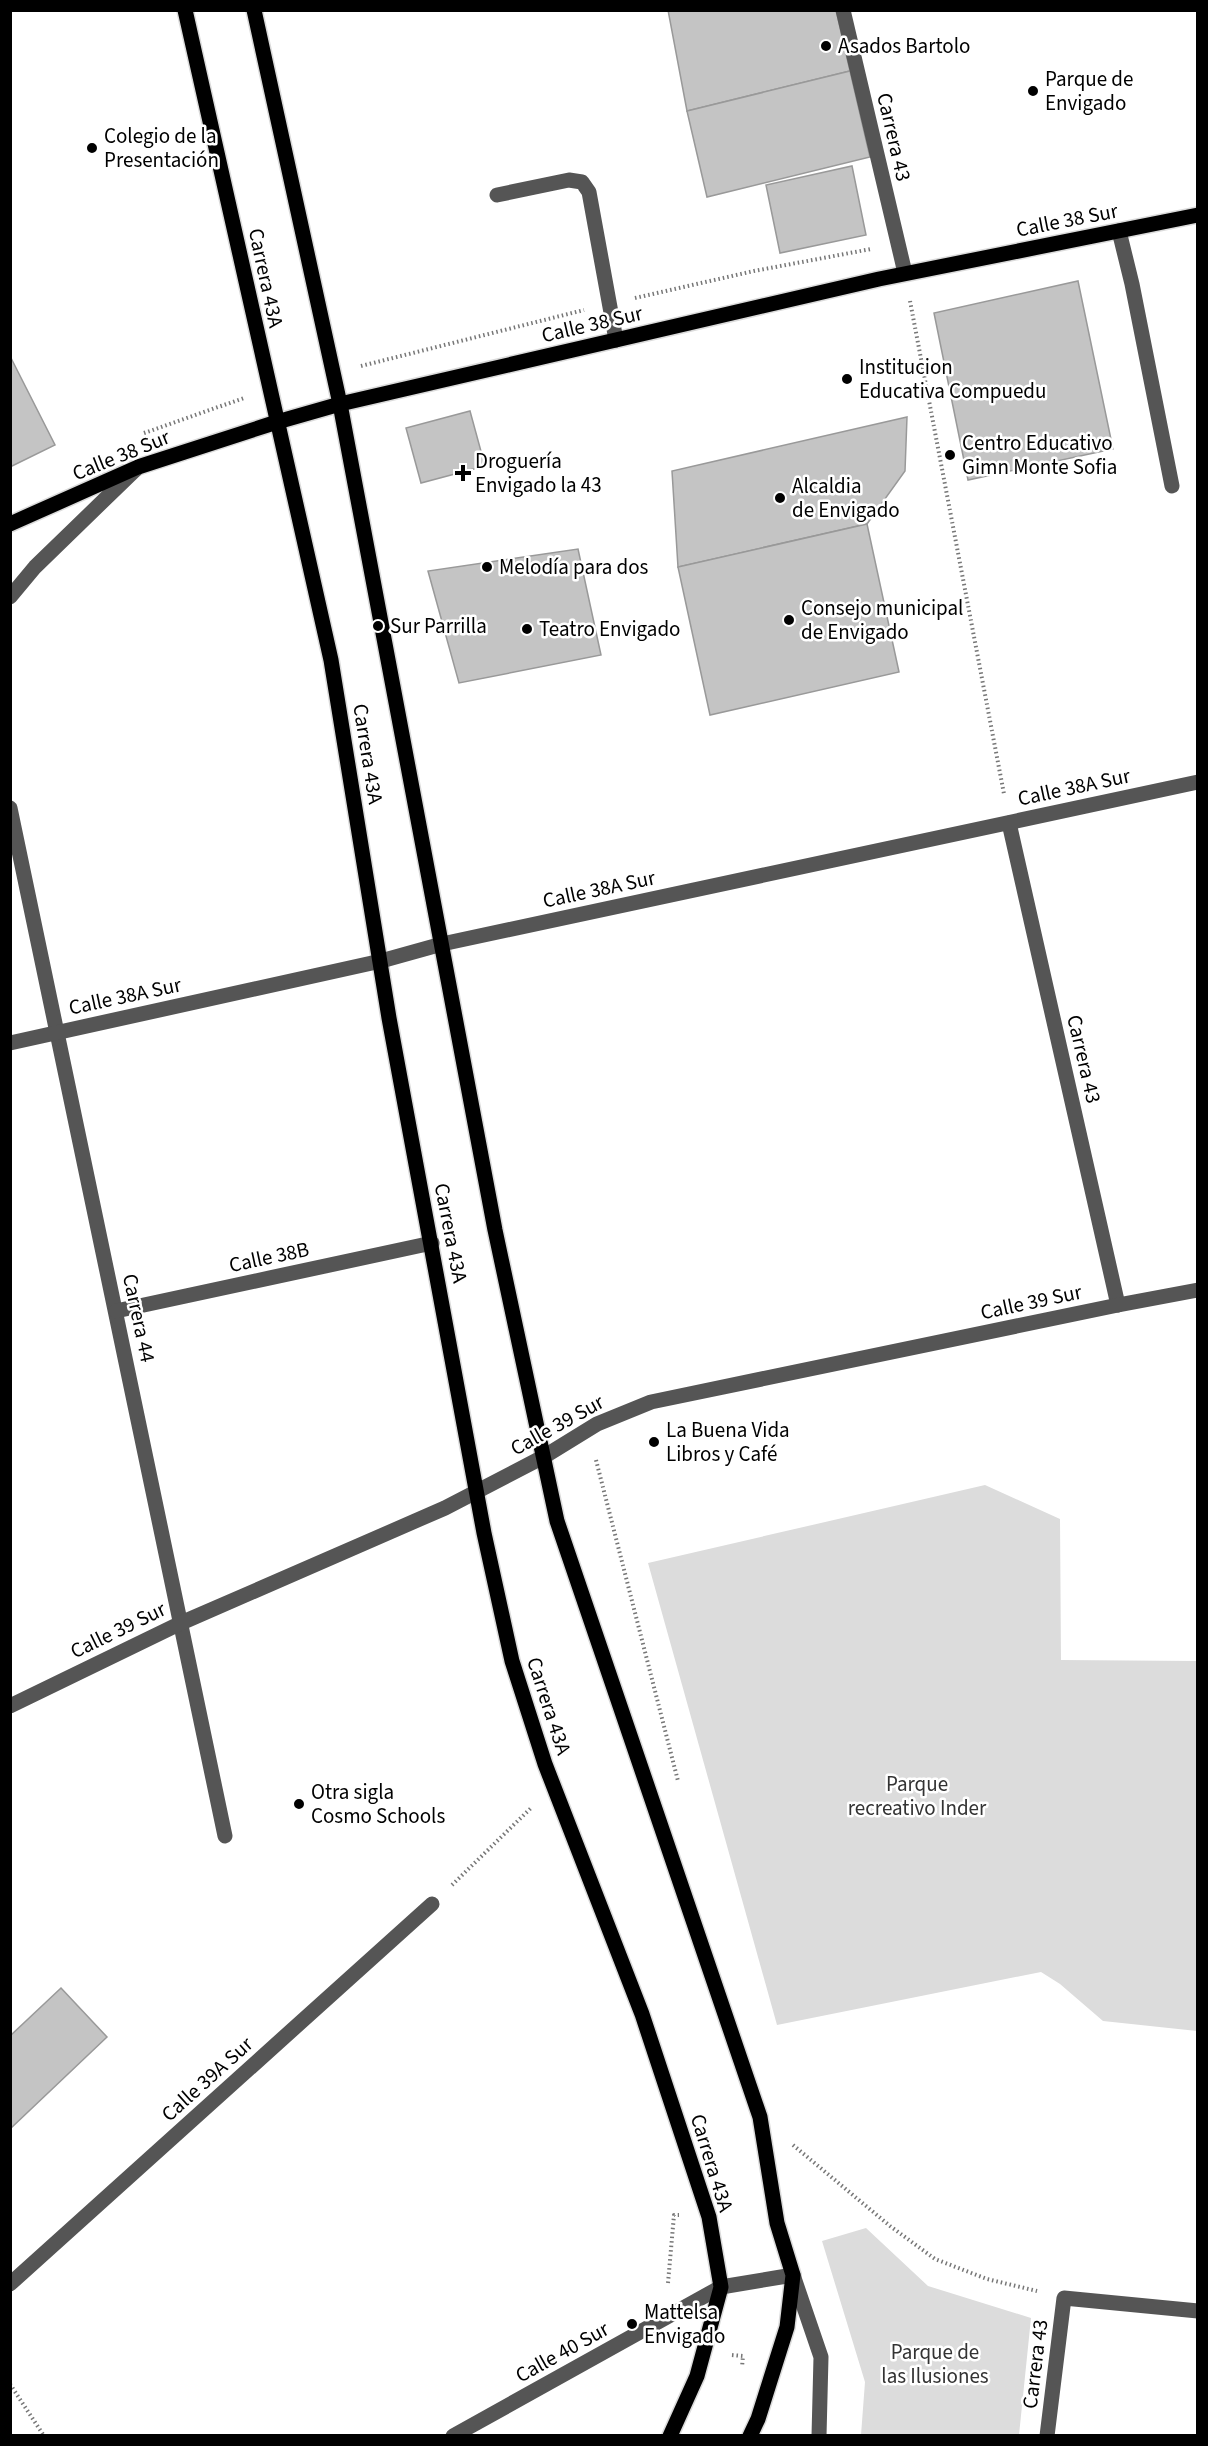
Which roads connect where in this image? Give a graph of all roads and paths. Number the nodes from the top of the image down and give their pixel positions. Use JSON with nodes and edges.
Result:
{"nodes":[{"id":1,"x":185,"y":10,"type":"edge"},
{"id":2,"x":254,"y":10,"type":"edge"},
{"id":3,"x":843,"y":10,"type":"edge"},
{"id":4,"x":497,"y":195,"type":"dead end"},
{"id":5,"x":1197,"y":215,"type":"edge"},
{"id":6,"x":1119,"y":231,"type":"junction"},
{"id":7,"x":905,"y":273,"type":"junction"},
{"id":8,"x":616,"y":340,"type":"junction"},
{"id":9,"x":340,"y":404,"type":"junction"},
{"id":10,"x":277,"y":422,"type":"junction"},
{"id":11,"x":138,"y":467,"type":"junction"},
{"id":12,"x":1172,"y":486,"type":"dead end"},
{"id":13,"x":10,"y":524,"type":"edge"},
{"id":14,"x":10,"y":597,"type":"edge"},
{"id":15,"x":1197,"y":782,"type":"edge"},
{"id":16,"x":10,"y":808,"type":"edge"},
{"id":17,"x":1009,"y":823,"type":"junction"},
{"id":18,"x":442,"y":944,"type":"junction"},
{"id":19,"x":381,"y":961,"type":"junction"},
{"id":20,"x":58,"y":1032,"type":"junction"},
{"id":21,"x":10,"y":1043,"type":"edge"},
{"id":22,"x":432,"y":1243,"type":"junction"},
{"id":23,"x":1197,"y":1290,"type":"edge"},
{"id":24,"x":1118,"y":1305,"type":"junction"},
{"id":25,"x":116,"y":1311,"type":"junction"},
{"id":26,"x":545,"y":1456,"type":"junction"},
{"id":27,"x":477,"y":1491,"type":"junction"},
{"id":28,"x":181,"y":1623,"type":"junction"},
{"id":29,"x":10,"y":1706,"type":"edge"},
{"id":30,"x":537,"y":1802,"type":"dead end"},
{"id":31,"x":225,"y":1836,"type":"dead end"},
{"id":32,"x":432,"y":1904,"type":"joint"},
{"id":33,"x":787,"y":2140,"type":"dead end"},
{"id":34,"x":793,"y":2276,"type":"junction"},
{"id":35,"x":10,"y":2284,"type":"edge"},
{"id":36,"x":721,"y":2287,"type":"junction"},
{"id":37,"x":1064,"y":2298,"type":"junction"},
{"id":38,"x":1197,"y":2311,"type":"edge"},
{"id":39,"x":10,"y":2384,"type":"edge"},
{"id":40,"x":44,"y":2436,"type":"edge"},
{"id":41,"x":453,"y":2436,"type":"edge"},
{"id":42,"x":670,"y":2436,"type":"edge"},
{"id":43,"x":750,"y":2436,"type":"edge"},
{"id":44,"x":819,"y":2436,"type":"edge"},
{"id":45,"x":1047,"y":2436,"type":"edge"}],
"edges":[{"from":1,"to":10,"type":"main road","name":"Carrera 43A"},
{"from":2,"to":9,"type":"main road","name":"Carrera 43A"},
{"from":3,"to":7,"type":"street","name":"Carrera 43"},
{"from":4,"to":8,"type":"street"},
{"from":5,"to":6,"type":"main road","name":"Calle 38 Sur"},
{"from":6,"to":7,"type":"main road","name":"Calle 38 Sur"},
{"from":6,"to":12,"type":"street"},
{"from":7,"to":8,"type":"main road","name":"Calle 38 Sur"},
{"from":7,"to":17,"type":"path"},
{"from":8,"to":9,"type":"main road","name":"Calle 38 Sur"},
{"from":9,"to":10,"type":"main road","name":"Calle 38 Sur"},
{"from":9,"to":18,"type":"main road","name":"Carrera 43A"},
{"from":10,"to":11,"type":"main road","name":"Calle 38 Sur"},
{"from":10,"to":19,"type":"main road","name":"Carrera 43A"},
{"from":11,"to":13,"type":"main road","name":"Calle 38 Sur"},
{"from":11,"to":14,"type":"street"},
{"from":15,"to":17,"type":"street","name":"Calle 38A Sur"},
{"from":16,"to":20,"type":"street","name":"Carrera 44"},
{"from":17,"to":18,"type":"street","name":"Calle 38A Sur"},
{"from":17,"to":24,"type":"street","name":"Carrera 43"},
{"from":18,"to":19,"type":"street","name":"Calle 38A Sur"},
{"from":18,"to":26,"type":"main road","name":"Carrera 43A"},
{"from":19,"to":20,"type":"street","name":"Calle 38A Sur"},
{"from":19,"to":22,"type":"main road","name":"Carrera 43A"},
{"from":20,"to":21,"type":"street","name":"Calle 38A Sur"},
{"from":20,"to":25,"type":"street","name":"Carrera 44"},
{"from":22,"to":25,"type":"street","name":"Calle 38B"},
{"from":22,"to":27,"type":"main road","name":"Carrera 43A"},
{"from":23,"to":24,"type":"street","name":"Calle 39 Sur"},
{"from":24,"to":26,"type":"street","name":"Calle 39 Sur"},
{"from":25,"to":28,"type":"street","name":"Carrera 44"},
{"from":26,"to":27,"type":"street","name":"Calle 39 Sur"},
{"from":26,"to":34,"type":"main road","name":"Carrera 43A"},
{"from":27,"to":28,"type":"street","name":"Calle 39 Sur"},
{"from":27,"to":36,"type":"main road","name":"Carrera 43A"},
{"from":28,"to":29,"type":"street","name":"Calle 39 Sur"},
{"from":28,"to":31,"type":"street","name":"Carrera 44"},
{"from":30,"to":32,"type":"path"},
{"from":32,"to":35,"type":"street","name":"Calle 39A Sur"},
{"from":33,"to":37,"type":"path"},
{"from":34,"to":36,"type":"street","name":"Calle 40 Sur"},
{"from":34,"to":43,"type":"main road","name":"Carrera 43A"},
{"from":34,"to":44,"type":"street","name":"Carrera 43A"},
{"from":36,"to":41,"type":"street","name":"Calle 40 Sur"},
{"from":36,"to":42,"type":"main road","name":"Carrera 43A"},
{"from":37,"to":38,"type":"street"},
{"from":37,"to":45,"type":"street","name":"Carrera 43"},
{"from":39,"to":40,"type":"path"}]}
